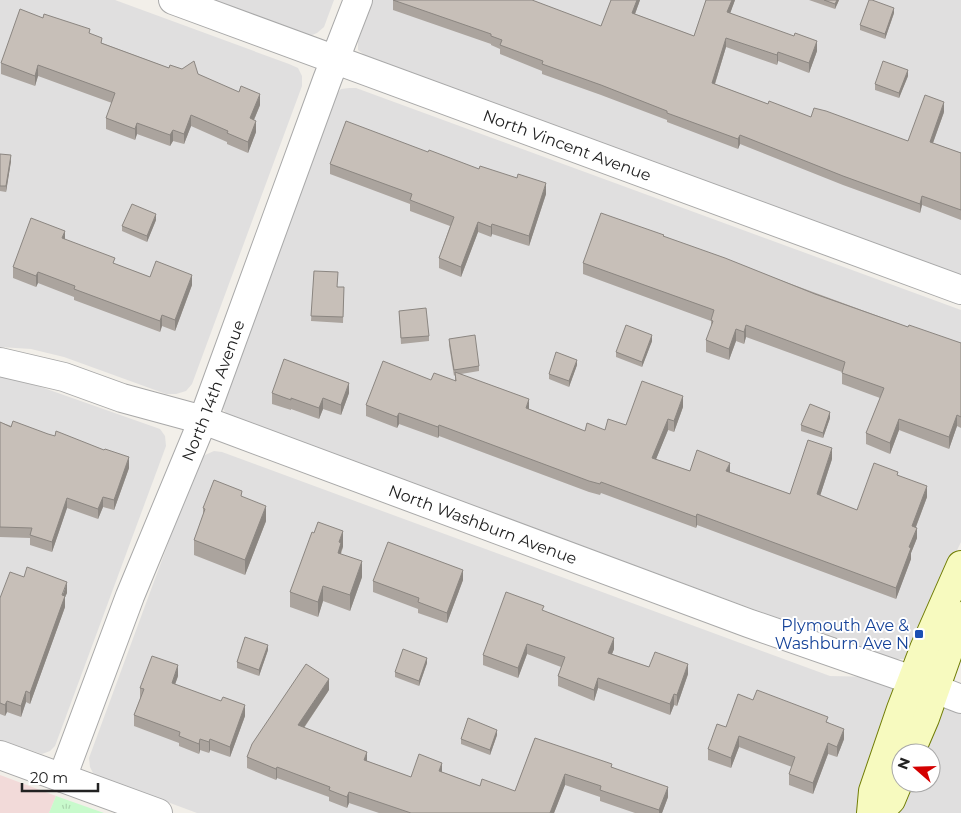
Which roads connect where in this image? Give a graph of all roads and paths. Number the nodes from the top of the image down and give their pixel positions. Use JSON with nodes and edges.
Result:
{"nodes":[{"id":1,"x":173,"y":0,"type":"edge"},
{"id":2,"x":358,"y":0,"type":"edge"},
{"id":3,"x":335,"y":59,"type":"junction"},
{"id":4,"x":961,"y":290,"type":"edge"},
{"id":5,"x":0,"y":362,"type":"edge"},
{"id":6,"x":204,"y":420,"type":"junction"},
{"id":7,"x":961,"y":564,"type":"edge"},
{"id":8,"x":961,"y":616,"type":"edge"},
{"id":9,"x":924,"y":684,"type":"junction"},
{"id":10,"x":961,"y":699,"type":"edge"},
{"id":11,"x":912,"y":743,"type":"edge"},
{"id":12,"x":0,"y":755,"type":"edge"},
{"id":13,"x":62,"y":778,"type":"junction"},
{"id":14,"x":894,"y":793,"type":"edge"},
{"id":15,"x":158,"y":813,"type":"edge"},
{"id":16,"x":871,"y":813,"type":"edge"},
{"id":17,"x":878,"y":813,"type":"edge"}],
"edges":[{"from":1,"to":3,"type":"street","name":"North Vincent Avenue"},
{"from":2,"to":3,"type":"street","name":"North 14th Avenue"},
{"from":3,"to":4,"type":"street","name":"North Vincent Avenue"},
{"from":3,"to":6,"type":"street","name":"North 14th Avenue"},
{"from":5,"to":6,"type":"street","name":"North Washburn Avenue"},
{"from":6,"to":9,"type":"street","name":"North Washburn Avenue"},
{"from":6,"to":13,"type":"street","name":"North 14th Avenue"},
{"from":7,"to":9,"type":"street"},
{"from":8,"to":9,"type":"street"},
{"from":9,"to":10,"type":"street","name":"North Washburn Avenue"},
{"from":9,"to":11,"type":"street"},
{"from":9,"to":16,"type":"street"},
{"from":12,"to":13,"type":"street"},
{"from":13,"to":15,"type":"street"},
{"from":14,"to":17,"type":"street"}]}
